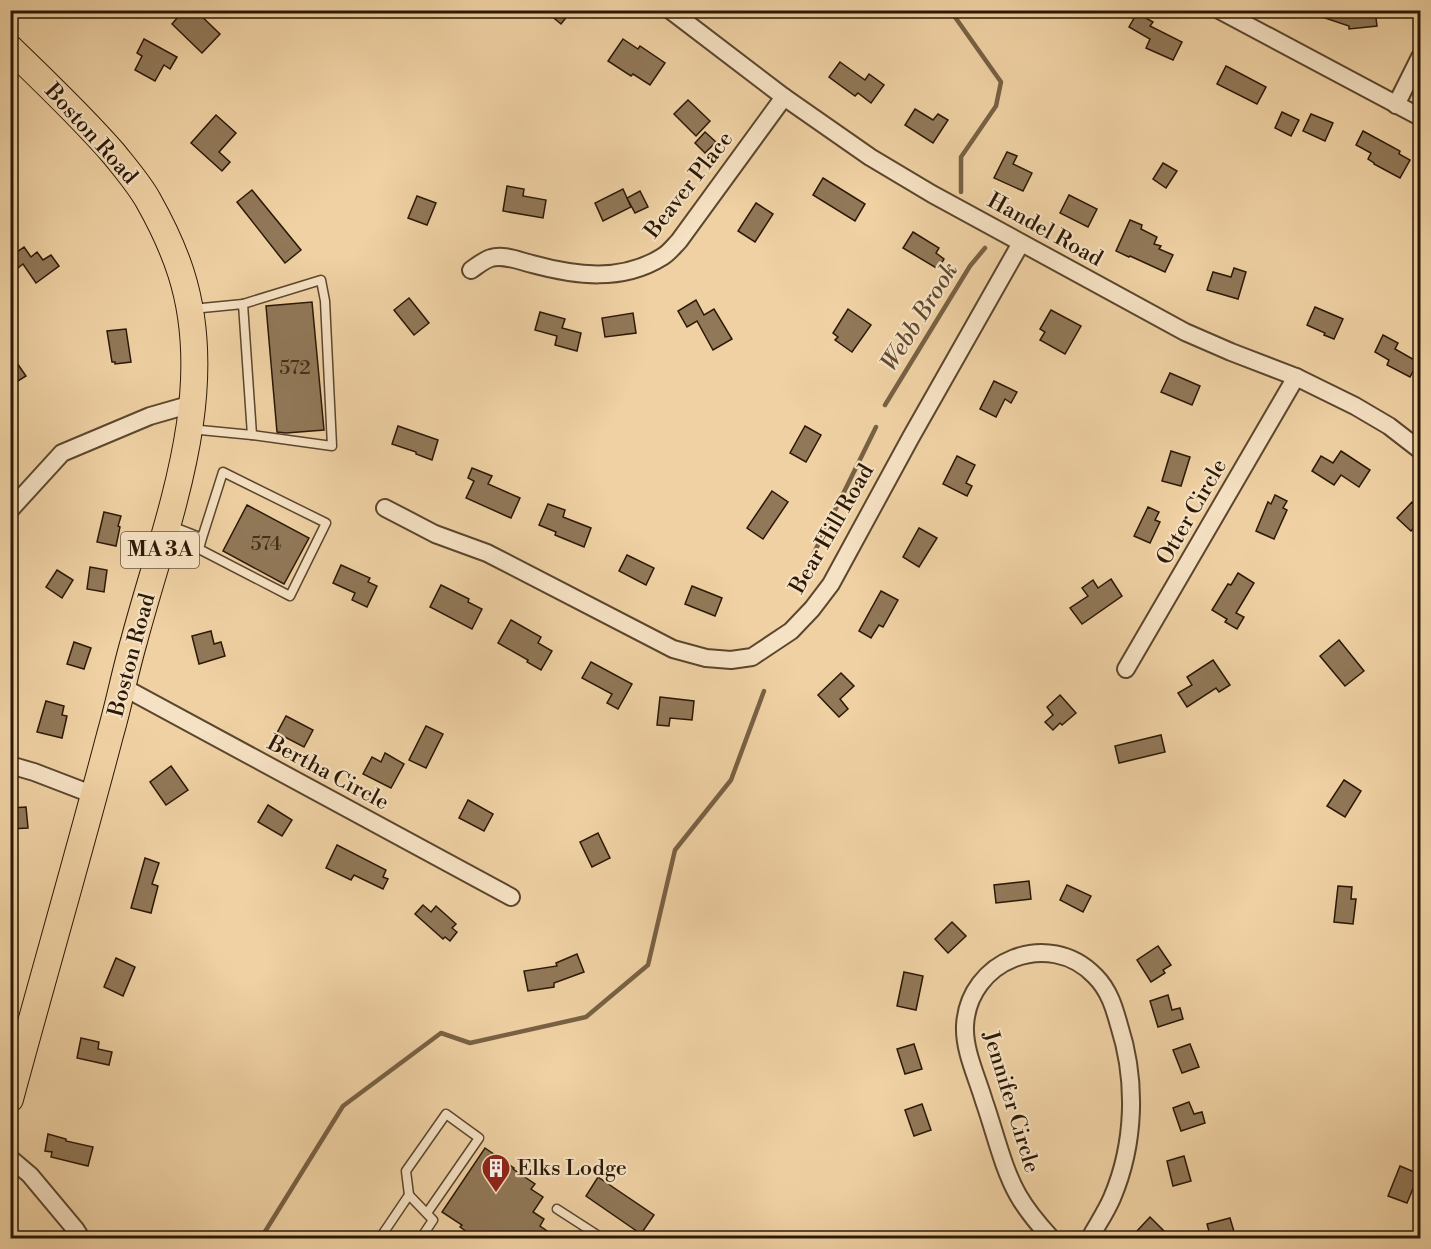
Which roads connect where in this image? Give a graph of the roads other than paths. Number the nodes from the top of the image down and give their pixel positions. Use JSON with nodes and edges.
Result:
{"nodes":[{"id":1,"x":670,"y":10,"type":"edge"},
{"id":2,"x":1219,"y":10,"type":"edge"},
{"id":3,"x":10,"y":48,"type":"edge"},
{"id":4,"x":1420,"y":57,"type":"edge"},
{"id":5,"x":784,"y":97,"type":"junction"},
{"id":6,"x":1396,"y":105,"type":"junction"},
{"id":7,"x":1420,"y":117,"type":"edge"},
{"id":8,"x":1021,"y":243,"type":"junction"},
{"id":9,"x":471,"y":270,"type":"dead end"},
{"id":10,"x":243,"y":304,"type":"junction"},
{"id":11,"x":190,"y":309,"type":"junction"},
{"id":12,"x":1296,"y":377,"type":"junction"},
{"id":13,"x":191,"y":416,"type":"junction"},
{"id":14,"x":252,"y":435,"type":"junction"},
{"id":15,"x":1420,"y":450,"type":"edge"},
{"id":16,"x":385,"y":508,"type":"dead end"},
{"id":17,"x":10,"y":510,"type":"edge"},
{"id":18,"x":167,"y":525,"type":"junction"},
{"id":19,"x":202,"y":538,"type":"junction"},
{"id":20,"x":1126,"y":669,"type":"dead end"},
{"id":21,"x":123,"y":687,"type":"junction"},
{"id":22,"x":10,"y":765,"type":"edge"},
{"id":23,"x":94,"y":795,"type":"junction"},
{"id":24,"x":512,"y":897,"type":"dead end"},
{"id":25,"x":10,"y":1099,"type":"edge"},
{"id":26,"x":10,"y":1158,"type":"edge"},
{"id":27,"x":409,"y":1195,"type":"junction"},
{"id":28,"x":557,"y":1209,"type":"dead end"},
{"id":29,"x":427,"y":1213,"type":"junction"},
{"id":30,"x":10,"y":1231,"type":"edge"},
{"id":31,"x":11,"y":1239,"type":"edge"},
{"id":32,"x":81,"y":1239,"type":"edge"},
{"id":33,"x":380,"y":1239,"type":"edge"},
{"id":34,"x":420,"y":1239,"type":"edge"},
{"id":35,"x":602,"y":1239,"type":"edge"},
{"id":36,"x":1051,"y":1239,"type":"edge"},
{"id":37,"x":1090,"y":1239,"type":"edge"}],
"edges":[{"from":1,"to":5,"type":"street","name":"Handel Road"},
{"from":2,"to":6,"type":"street"},
{"from":3,"to":11,"type":"main road","name":"Boston Road","number":"MA 3A"},
{"from":4,"to":6,"type":"street"},
{"from":5,"to":8,"type":"street","name":"Handel Road"},
{"from":5,"to":9,"type":"street","name":"Beaver Place"},
{"from":6,"to":7,"type":"street"},
{"from":8,"to":12,"type":"street","name":"Handel Road"},
{"from":8,"to":16,"type":"street","name":"Bear Hill Road"},
{"from":10,"to":11,"type":"lane"},
{"from":10,"to":14,"type":"lane"},
{"from":10,"to":14,"type":"lane"},
{"from":11,"to":13,"type":"main road","name":"Boston Road","number":"MA 3A"},
{"from":12,"to":15,"type":"street","name":"Handel Road"},
{"from":12,"to":20,"type":"street","name":"Otter Circle"},
{"from":13,"to":14,"type":"lane"},
{"from":13,"to":17,"type":"street"},
{"from":13,"to":18,"type":"main road","name":"Boston Road","number":"MA 3A"},
{"from":18,"to":19,"type":"lane"},
{"from":18,"to":21,"type":"main road","name":"Boston Road","number":"MA 3A"},
{"from":19,"to":19,"type":"lane"},
{"from":21,"to":23,"type":"main road","name":"Boston Road","number":"MA 3A"},
{"from":21,"to":24,"type":"street","name":"Bertha Circle"},
{"from":22,"to":23,"type":"street"},
{"from":23,"to":25,"type":"main road","name":"Boston Road","number":"MA 3A"},
{"from":26,"to":32,"type":"street"},
{"from":27,"to":29,"type":"lane"},
{"from":27,"to":29,"type":"lane"},
{"from":27,"to":33,"type":"lane"},
{"from":28,"to":35,"type":"lane"},
{"from":29,"to":34,"type":"lane"},
{"from":30,"to":31,"type":"lane"},
{"from":36,"to":37,"type":"street","name":"Jennifer Circle"}]}
